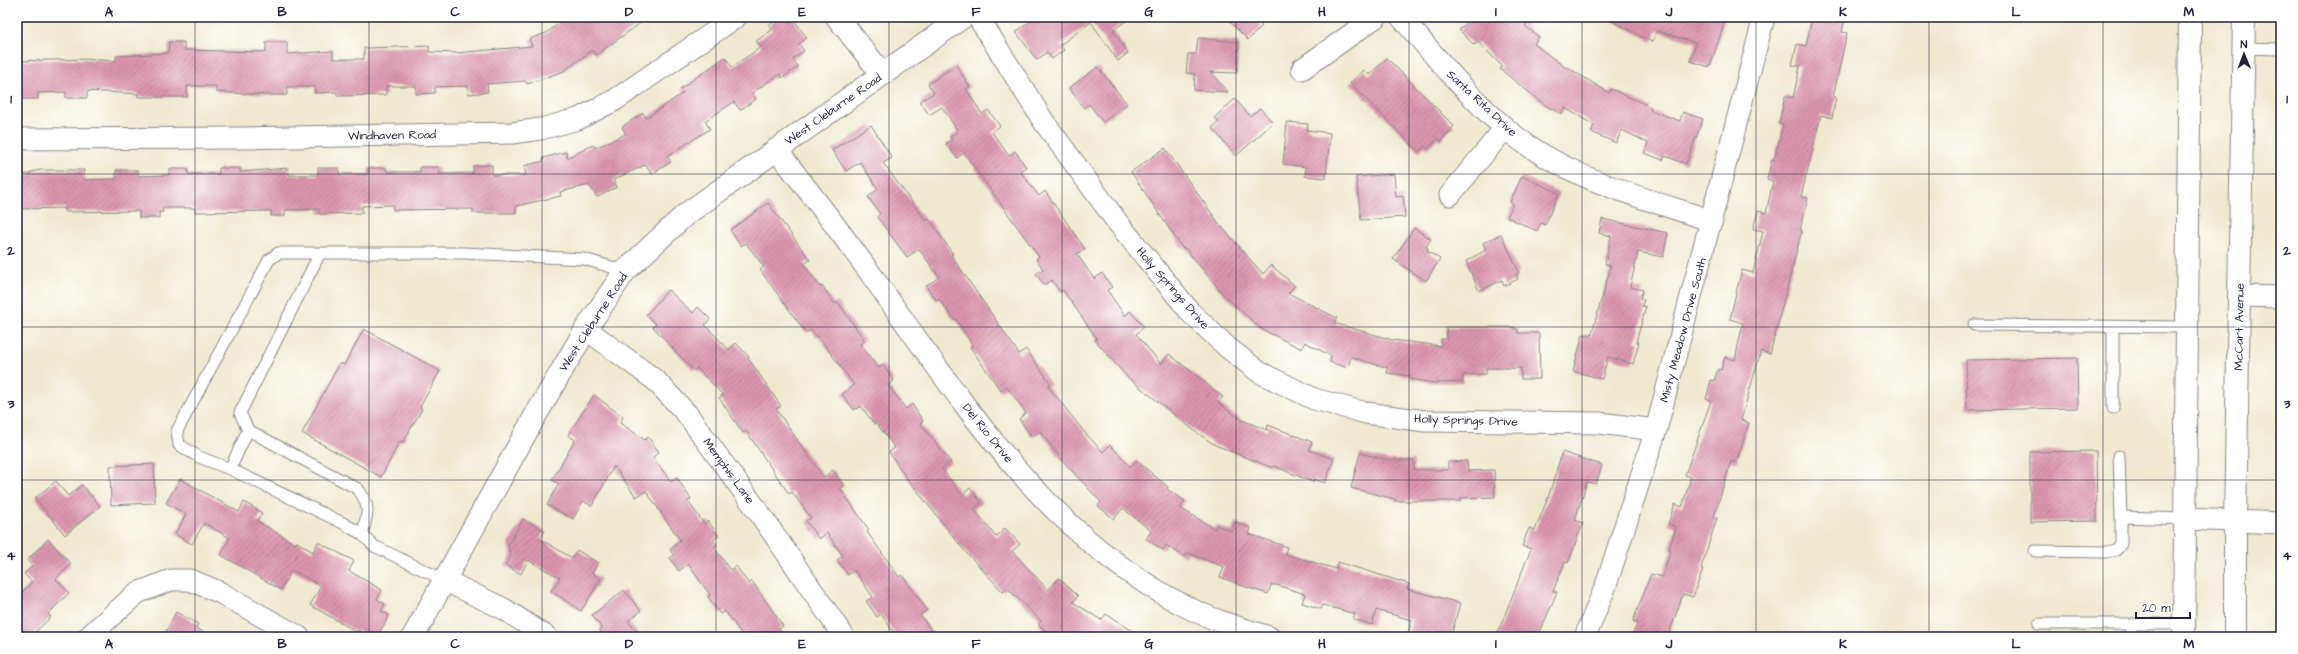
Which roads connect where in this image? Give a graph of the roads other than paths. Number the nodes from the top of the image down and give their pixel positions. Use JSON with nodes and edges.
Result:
{"nodes":[{"id":1,"x":736,"y":17,"type":"edge"},
{"id":2,"x":837,"y":17,"type":"edge"},
{"id":3,"x":962,"y":17,"type":"edge"},
{"id":4,"x":978,"y":17,"type":"edge"},
{"id":5,"x":1376,"y":17,"type":"edge"},
{"id":6,"x":1401,"y":17,"type":"edge"},
{"id":7,"x":1764,"y":17,"type":"edge"},
{"id":8,"x":2190,"y":17,"type":"edge"},
{"id":9,"x":2244,"y":17,"type":"edge"},
{"id":10,"x":2243,"y":48,"type":"junction"},
{"id":11,"x":2281,"y":49,"type":"edge"},
{"id":12,"x":1302,"y":69,"type":"dead end"},
{"id":13,"x":882,"y":74,"type":"junction"},
{"id":14,"x":1504,"y":128,"type":"junction"},
{"id":15,"x":17,"y":140,"type":"edge"},
{"id":16,"x":776,"y":149,"type":"junction"},
{"id":17,"x":1450,"y":195,"type":"dead end"},
{"id":18,"x":1712,"y":221,"type":"junction"},
{"id":19,"x":320,"y":253,"type":"junction"},
{"id":20,"x":625,"y":271,"type":"junction"},
{"id":21,"x":2240,"y":296,"type":"junction"},
{"id":22,"x":2281,"y":297,"type":"edge"},
{"id":23,"x":1974,"y":325,"type":"dead end"},
{"id":24,"x":2113,"y":327,"type":"junction"},
{"id":25,"x":2186,"y":327,"type":"junction"},
{"id":26,"x":586,"y":329,"type":"junction"},
{"id":27,"x":2113,"y":408,"type":"dead end"},
{"id":28,"x":248,"y":430,"type":"junction"},
{"id":29,"x":1656,"y":430,"type":"junction"},
{"id":30,"x":2119,"y":456,"type":"dead end"},
{"id":31,"x":230,"y":469,"type":"junction"},
{"id":32,"x":2121,"y":517,"type":"junction"},
{"id":33,"x":2186,"y":519,"type":"junction"},
{"id":34,"x":2235,"y":523,"type":"junction"},
{"id":35,"x":2281,"y":523,"type":"edge"},
{"id":36,"x":362,"y":534,"type":"junction"},
{"id":37,"x":2035,"y":551,"type":"dead end"},
{"id":38,"x":444,"y":580,"type":"junction"},
{"id":39,"x":2039,"y":624,"type":"dead end"},
{"id":40,"x":2131,"y":624,"type":"junction"},
{"id":41,"x":2184,"y":631,"type":"edge"},
{"id":42,"x":88,"y":637,"type":"edge"},
{"id":43,"x":299,"y":637,"type":"edge"},
{"id":44,"x":413,"y":637,"type":"edge"},
{"id":45,"x":548,"y":637,"type":"edge"},
{"id":46,"x":844,"y":637,"type":"edge"},
{"id":47,"x":1269,"y":637,"type":"edge"},
{"id":48,"x":1585,"y":637,"type":"edge"},
{"id":49,"x":2131,"y":637,"type":"edge"},
{"id":50,"x":2235,"y":637,"type":"edge"}],
"edges":[{"from":1,"to":15,"type":"street","name":"Windhaven Road"},
{"from":2,"to":13,"type":"main road"},
{"from":3,"to":13,"type":"main road","name":"West Cleburne Road"},
{"from":4,"to":29,"type":"street","name":"Holly Springs Drive"},
{"from":5,"to":12,"type":"street"},
{"from":6,"to":14,"type":"street","name":"Santa Rita Drive"},
{"from":7,"to":18,"type":"street","name":"Misty Meadow Drive South"},
{"from":8,"to":25,"type":"main road"},
{"from":9,"to":10,"type":"main road","name":"McCart Avenue"},
{"from":10,"to":11,"type":"lane"},
{"from":10,"to":21,"type":"main road","name":"McCart Avenue"},
{"from":13,"to":16,"type":"main road","name":"West Cleburne Road"},
{"from":14,"to":17,"type":"street"},
{"from":14,"to":18,"type":"street","name":"Santa Rita Drive"},
{"from":16,"to":20,"type":"main road","name":"West Cleburne Road"},
{"from":16,"to":47,"type":"street","name":"Del Rio Drive"},
{"from":18,"to":29,"type":"street","name":"Misty Meadow Drive South"},
{"from":19,"to":20,"type":"lane"},
{"from":19,"to":28,"type":"lane"},
{"from":19,"to":31,"type":"lane"},
{"from":20,"to":26,"type":"main road","name":"West Cleburne Road"},
{"from":21,"to":22,"type":"street"},
{"from":21,"to":34,"type":"main road","name":"McCart Avenue"},
{"from":23,"to":24,"type":"lane"},
{"from":24,"to":25,"type":"lane"},
{"from":24,"to":27,"type":"lane"},
{"from":25,"to":33,"type":"main road"},
{"from":26,"to":38,"type":"main road","name":"West Cleburne Road"},
{"from":26,"to":46,"type":"street","name":"Memphis Lane"},
{"from":28,"to":31,"type":"lane"},
{"from":28,"to":36,"type":"lane"},
{"from":29,"to":48,"type":"street","name":"Misty Meadow Drive South"},
{"from":30,"to":32,"type":"lane"},
{"from":31,"to":36,"type":"lane"},
{"from":32,"to":33,"type":"lane"},
{"from":32,"to":37,"type":"lane"},
{"from":33,"to":34,"type":"street"},
{"from":33,"to":41,"type":"main road"},
{"from":34,"to":35,"type":"street"},
{"from":34,"to":50,"type":"main road","name":"McCart Avenue"},
{"from":36,"to":38,"type":"lane"},
{"from":38,"to":44,"type":"main road","name":"West Cleburne Road"},
{"from":38,"to":45,"type":"street"},
{"from":39,"to":40,"type":"lane"},
{"from":40,"to":41,"type":"lane"},
{"from":40,"to":49,"type":"lane"},
{"from":42,"to":43,"type":"street"}]}
